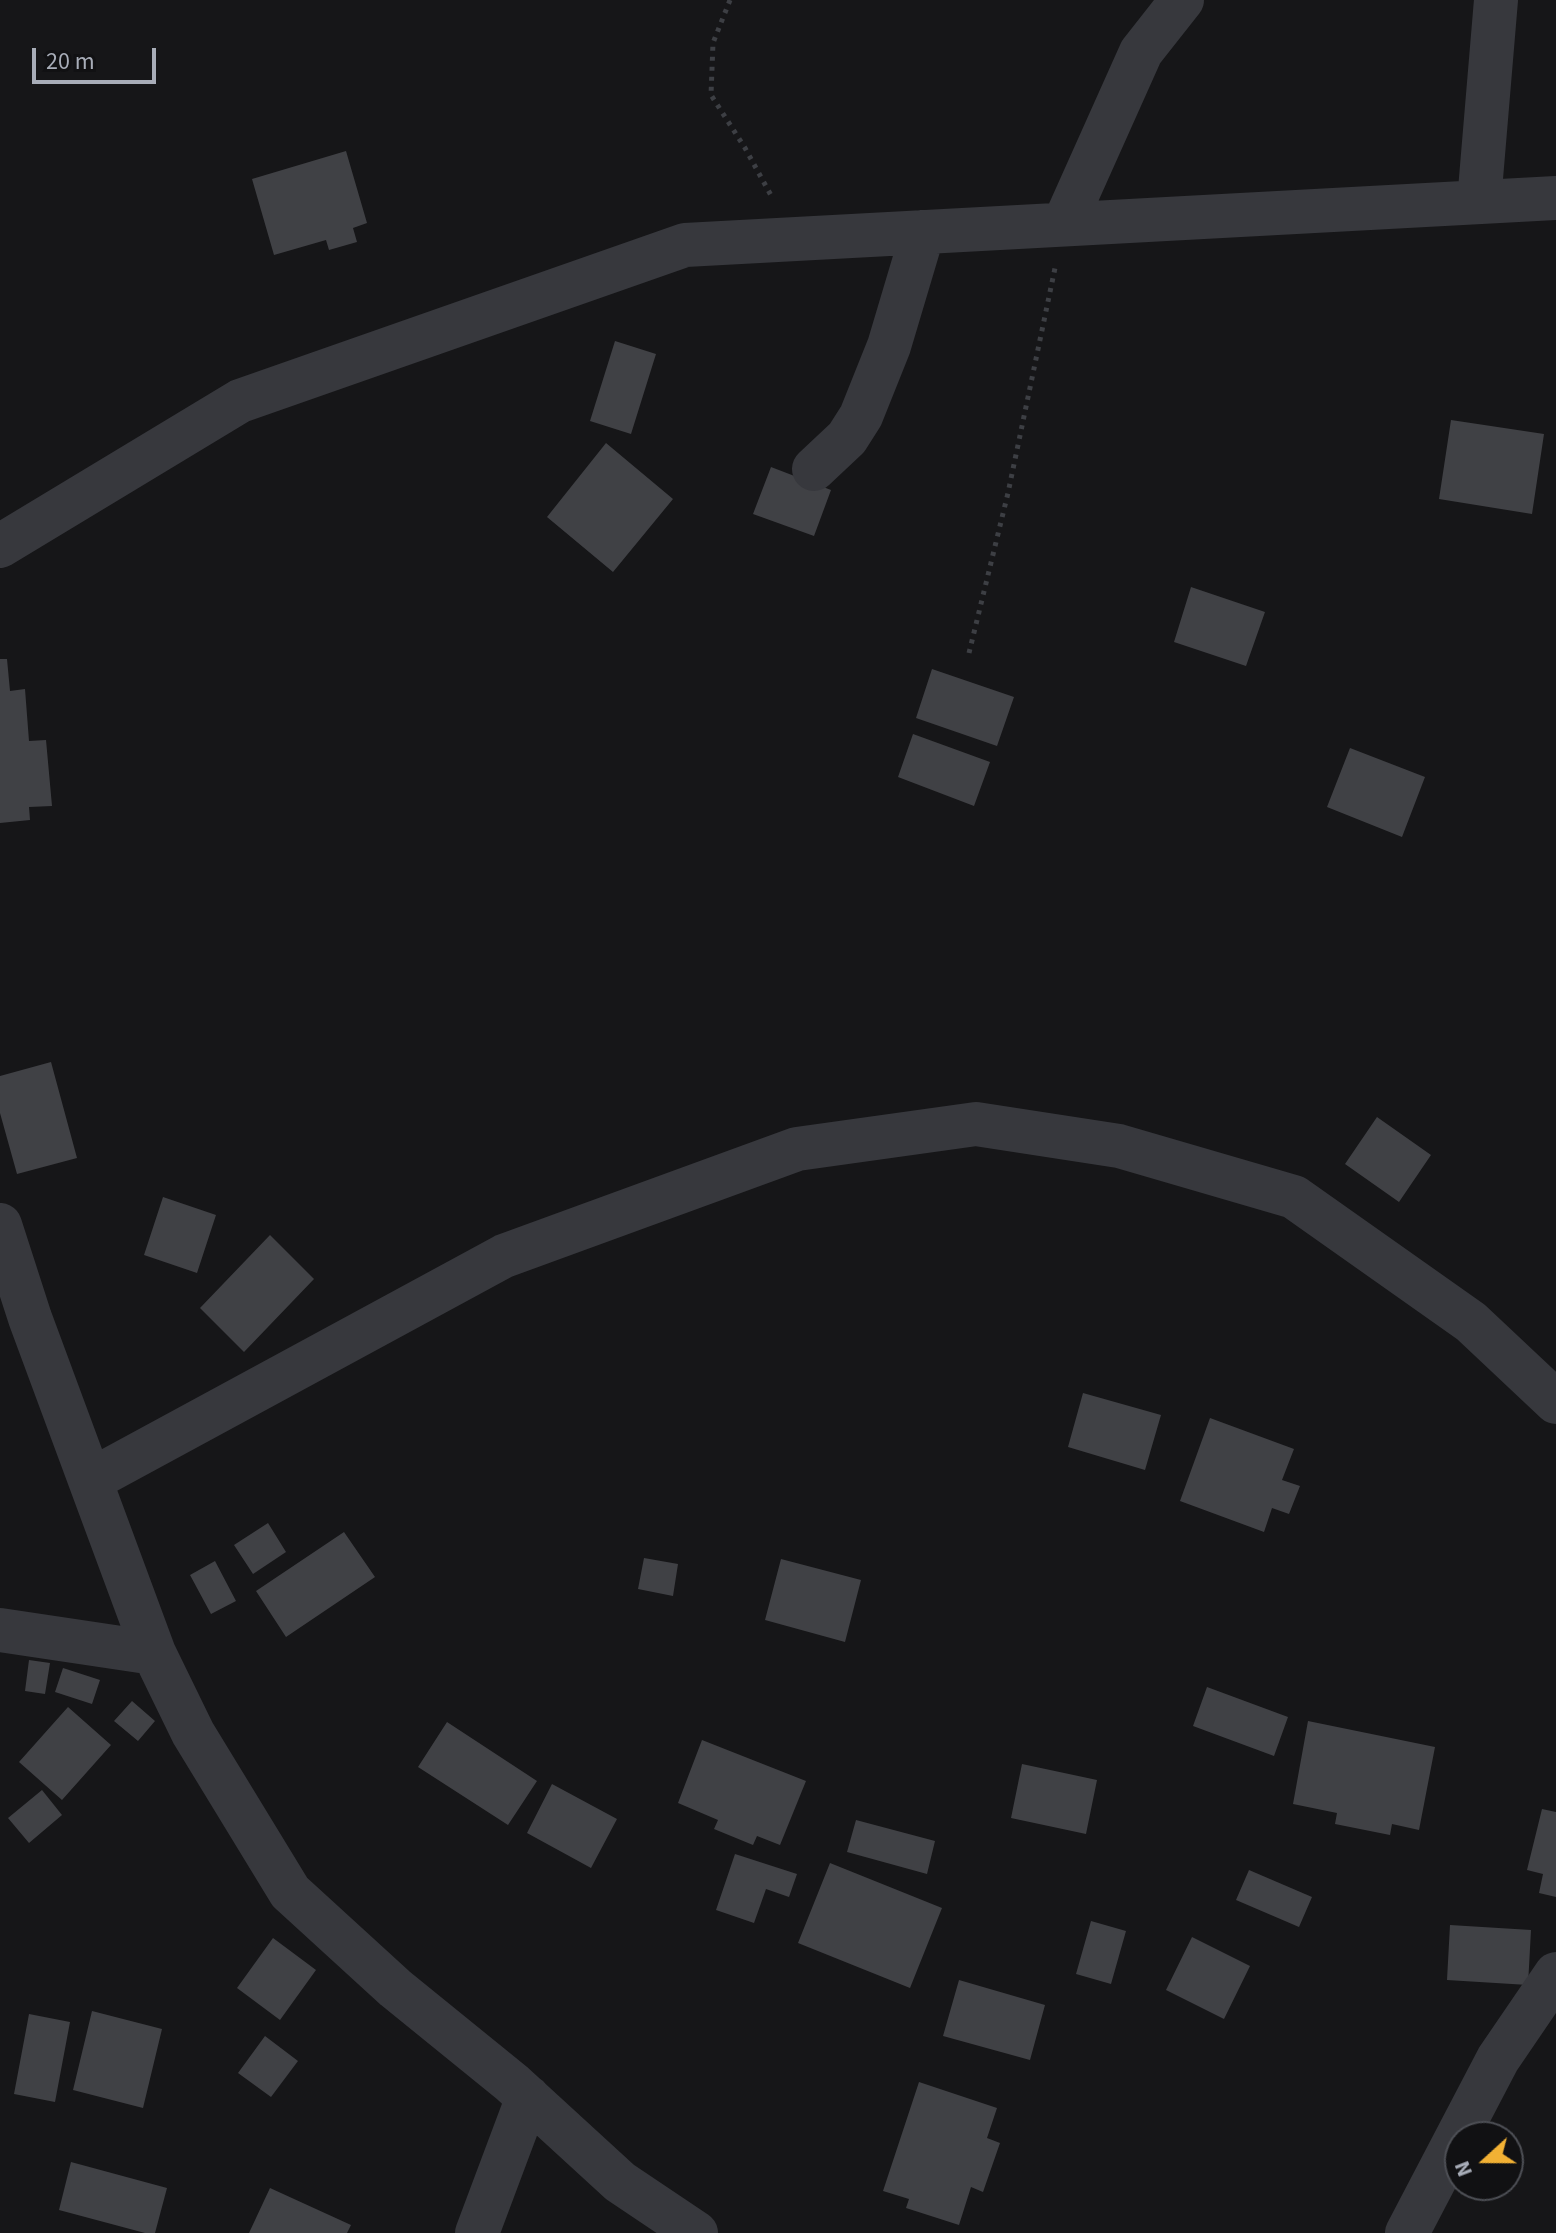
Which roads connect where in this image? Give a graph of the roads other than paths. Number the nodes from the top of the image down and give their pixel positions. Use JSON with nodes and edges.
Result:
{"nodes":[{"id":1,"x":1182,"y":0,"type":"edge"},
{"id":2,"x":1496,"y":0,"type":"edge"},
{"id":3,"x":1556,"y":198,"type":"edge"},
{"id":4,"x":1479,"y":202,"type":"junction"},
{"id":5,"x":1064,"y":224,"type":"junction"},
{"id":6,"x":923,"y":232,"type":"junction"},
{"id":7,"x":814,"y":469,"type":"dead end"},
{"id":8,"x":0,"y":546,"type":"edge"},
{"id":9,"x":0,"y":1225,"type":"edge"},
{"id":10,"x":1556,"y":1402,"type":"edge"},
{"id":11,"x":91,"y":1480,"type":"junction"},
{"id":12,"x":6,"y":1642,"type":"edge"},
{"id":13,"x":154,"y":1653,"type":"junction"},
{"id":14,"x":1556,"y":1974,"type":"edge"},
{"id":15,"x":528,"y":2097,"type":"junction"},
{"id":16,"x":477,"y":2233,"type":"edge"},
{"id":17,"x":696,"y":2233,"type":"edge"},
{"id":18,"x":1407,"y":2233,"type":"edge"}],
"edges":[{"from":1,"to":5,"type":"street"},
{"from":2,"to":4,"type":"street"},
{"from":3,"to":4,"type":"street"},
{"from":4,"to":5,"type":"street"},
{"from":5,"to":6,"type":"street"},
{"from":6,"to":7,"type":"street"},
{"from":6,"to":8,"type":"street"},
{"from":9,"to":11,"type":"street"},
{"from":10,"to":11,"type":"street"},
{"from":11,"to":13,"type":"street"},
{"from":12,"to":13,"type":"street"},
{"from":13,"to":15,"type":"street"},
{"from":14,"to":18,"type":"street"},
{"from":15,"to":16,"type":"street"},
{"from":15,"to":17,"type":"street"}]}
